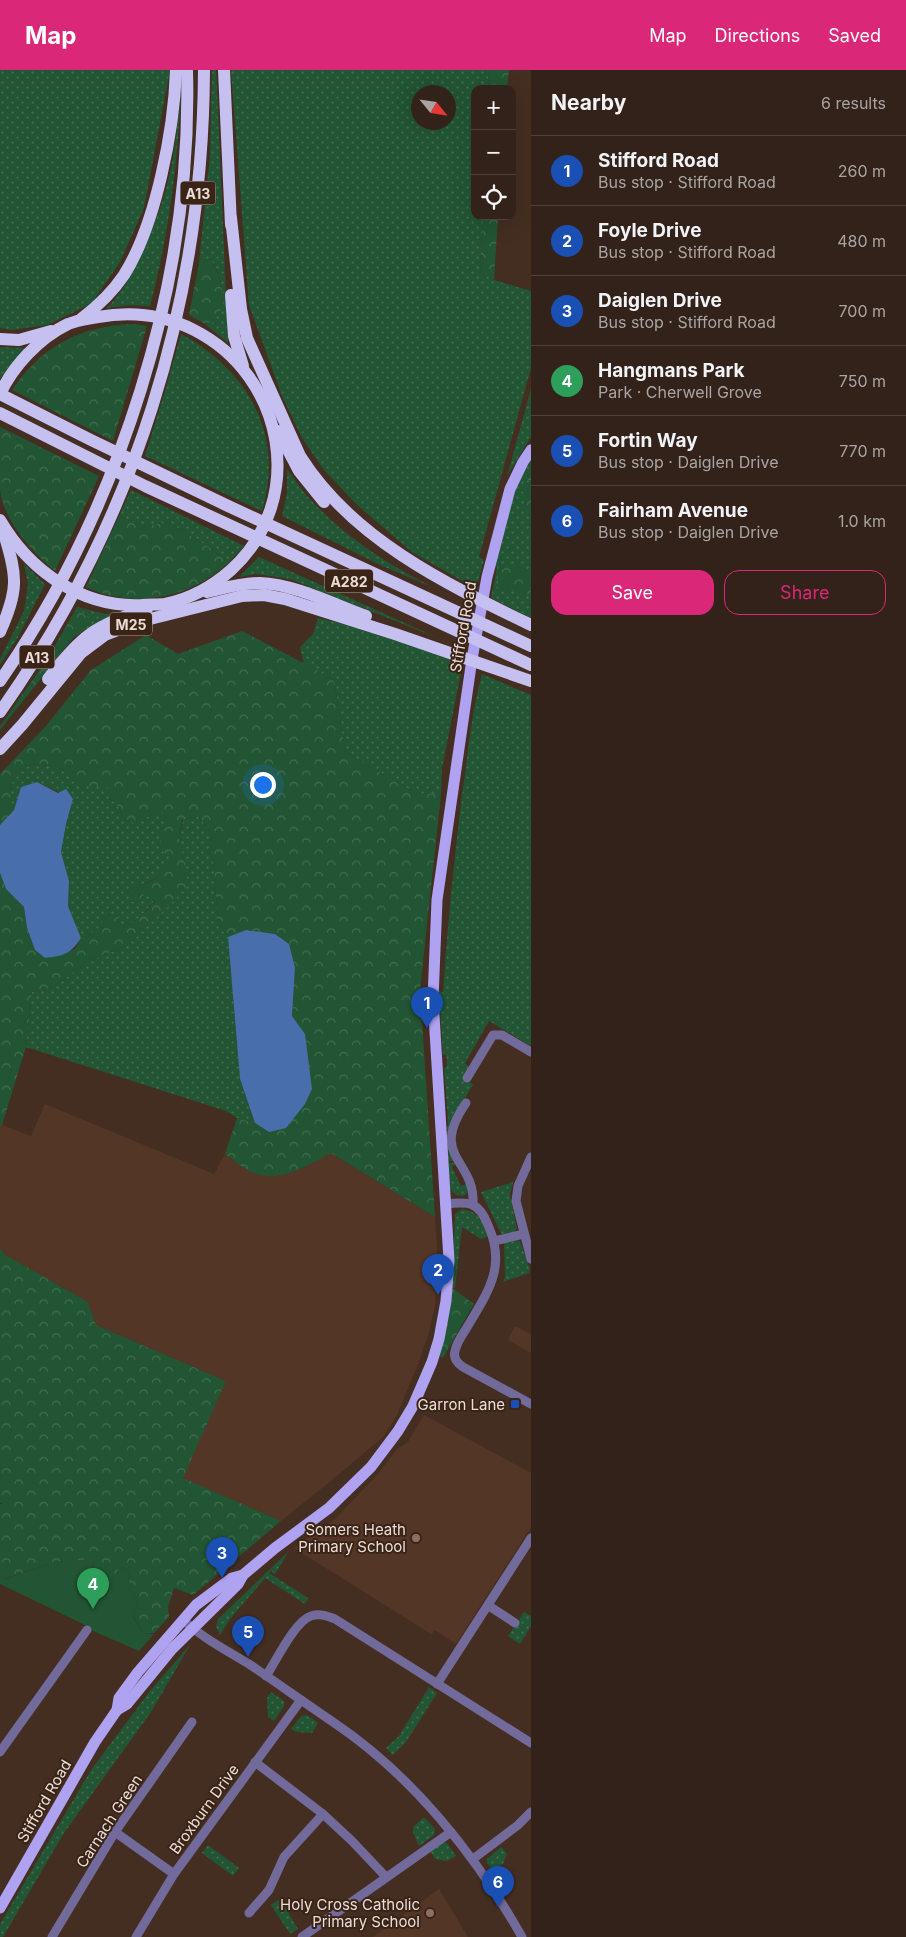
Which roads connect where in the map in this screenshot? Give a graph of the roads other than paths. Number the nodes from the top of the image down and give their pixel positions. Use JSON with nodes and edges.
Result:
{"nodes":[{"id":1,"x":176,"y":70,"type":"edge"},
{"id":2,"x":187,"y":70,"type":"edge"},
{"id":3,"x":204,"y":70,"type":"edge"},
{"id":4,"x":224,"y":70,"type":"edge"},
{"id":5,"x":231,"y":218,"type":"junction"},
{"id":6,"x":79,"y":320,"type":"junction"},
{"id":7,"x":66,"y":325,"type":"junction"},
{"id":8,"x":0,"y":339,"type":"edge"},
{"id":9,"x":247,"y":373,"type":"junction"},
{"id":10,"x":2,"y":390,"type":"edge"},
{"id":11,"x":268,"y":411,"type":"junction"},
{"id":12,"x":0,"y":413,"type":"edge"},
{"id":13,"x":531,"y":451,"type":"edge"},
{"id":14,"x":0,"y":521,"type":"edge"},
{"id":15,"x":180,"y":599,"type":"junction"},
{"id":16,"x":166,"y":604,"type":"junction"},
{"id":17,"x":531,"y":625,"type":"edge"},
{"id":18,"x":0,"y":632,"type":"edge"},
{"id":19,"x":531,"y":634,"type":"edge"},
{"id":20,"x":531,"y":646,"type":"edge"},
{"id":21,"x":531,"y":666,"type":"edge"},
{"id":22,"x":531,"y":672,"type":"edge"},
{"id":23,"x":0,"y":681,"type":"edge"},
{"id":24,"x":531,"y":681,"type":"edge"},
{"id":25,"x":0,"y":712,"type":"edge"},
{"id":26,"x":0,"y":740,"type":"edge"},
{"id":27,"x":0,"y":749,"type":"edge"},
{"id":28,"x":531,"y":1052,"type":"edge"},
{"id":29,"x":467,"y":1078,"type":"dead end"},
{"id":30,"x":466,"y":1103,"type":"dead end"},
{"id":31,"x":531,"y":1158,"type":"edge"},
{"id":32,"x":446,"y":1204,"type":"junction"},
{"id":33,"x":473,"y":1205,"type":"junction"},
{"id":34,"x":524,"y":1234,"type":"junction"},
{"id":35,"x":494,"y":1242,"type":"junction"},
{"id":36,"x":531,"y":1259,"type":"edge"},
{"id":37,"x":531,"y":1404,"type":"edge"},
{"id":38,"x":531,"y":1538,"type":"edge"},
{"id":39,"x":242,"y":1575,"type":"junction"},
{"id":40,"x":489,"y":1606,"type":"junction"},
{"id":41,"x":183,"y":1620,"type":"junction"},
{"id":42,"x":515,"y":1623,"type":"dead end"},
{"id":43,"x":193,"y":1629,"type":"junction"},
{"id":44,"x":87,"y":1630,"type":"dead end"},
{"id":45,"x":266,"y":1676,"type":"junction"},
{"id":46,"x":437,"y":1684,"type":"junction"},
{"id":47,"x":301,"y":1700,"type":"junction"},
{"id":48,"x":117,"y":1710,"type":"junction"},
{"id":49,"x":192,"y":1722,"type":"dead end"},
{"id":50,"x":4,"y":1736,"type":"edge"},
{"id":51,"x":531,"y":1743,"type":"edge"},
{"id":52,"x":0,"y":1752,"type":"edge"},
{"id":53,"x":255,"y":1762,"type":"junction"},
{"id":54,"x":531,"y":1812,"type":"edge"},
{"id":55,"x":323,"y":1814,"type":"junction"},
{"id":56,"x":115,"y":1832,"type":"junction"},
{"id":57,"x":452,"y":1832,"type":"junction"},
{"id":58,"x":473,"y":1859,"type":"junction"},
{"id":59,"x":174,"y":1874,"type":"junction"},
{"id":60,"x":386,"y":1877,"type":"junction"},
{"id":61,"x":0,"y":1908,"type":"edge"},
{"id":62,"x":249,"y":1913,"type":"dead end"},
{"id":63,"x":52,"y":1937,"type":"edge"},
{"id":64,"x":136,"y":1937,"type":"edge"},
{"id":65,"x":302,"y":1937,"type":"edge"},
{"id":66,"x":522,"y":1937,"type":"edge"}],
"edges":[{"from":1,"to":6,"type":"highway"},
{"from":2,"to":23,"type":"highway","number":"A13"},
{"from":3,"to":25,"type":"highway","number":"A13"},
{"from":4,"to":5,"type":"highway"},
{"from":5,"to":9,"type":"highway"},
{"from":5,"to":17,"type":"highway"},
{"from":6,"to":7,"type":"highway"},
{"from":6,"to":9,"type":"highway"},
{"from":7,"to":8,"type":"highway"},
{"from":7,"to":10,"type":"highway"},
{"from":9,"to":11,"type":"highway"},
{"from":10,"to":20,"type":"highway"},
{"from":11,"to":15,"type":"highway"},
{"from":11,"to":19,"type":"highway"},
{"from":12,"to":21,"type":"highway","number":"A282"},
{"from":13,"to":32,"type":"main road","name":"Stifford Road"},
{"from":14,"to":16,"type":"highway"},
{"from":14,"to":18,"type":"highway"},
{"from":15,"to":16,"type":"highway"},
{"from":15,"to":22,"type":"highway"},
{"from":16,"to":26,"type":"highway"},
{"from":24,"to":27,"type":"highway","number":"M25"},
{"from":28,"to":29,"type":"street"},
{"from":30,"to":33,"type":"street"},
{"from":31,"to":34,"type":"street"},
{"from":32,"to":33,"type":"street"},
{"from":32,"to":39,"type":"main road","name":"Stifford Road"},
{"from":33,"to":35,"type":"street"},
{"from":34,"to":35,"type":"street"},
{"from":34,"to":36,"type":"street"},
{"from":35,"to":37,"type":"street"},
{"from":38,"to":40,"type":"street"},
{"from":39,"to":41,"type":"main road","name":"Stifford Road"},
{"from":39,"to":43,"type":"main road","name":"Stifford Road"},
{"from":40,"to":42,"type":"street"},
{"from":40,"to":46,"type":"street"},
{"from":41,"to":43,"type":"street"},
{"from":41,"to":48,"type":"main road","name":"Stifford Road"},
{"from":43,"to":45,"type":"street"},
{"from":43,"to":48,"type":"main road","name":"Stifford Road"},
{"from":44,"to":50,"type":"street"},
{"from":45,"to":46,"type":"street"},
{"from":45,"to":47,"type":"street"},
{"from":46,"to":51,"type":"street"},
{"from":47,"to":53,"type":"street","name":"Broxburn Drive"},
{"from":47,"to":57,"type":"street"},
{"from":48,"to":61,"type":"main road","name":"Stifford Road"},
{"from":49,"to":56,"type":"street","name":"Carnach Green"},
{"from":50,"to":52,"type":"street"},
{"from":53,"to":55,"type":"street"},
{"from":53,"to":59,"type":"street","name":"Broxburn Drive"},
{"from":54,"to":58,"type":"street"},
{"from":55,"to":60,"type":"street"},
{"from":55,"to":62,"type":"street"},
{"from":56,"to":59,"type":"street"},
{"from":56,"to":63,"type":"street","name":"Carnach Green"},
{"from":57,"to":58,"type":"street"},
{"from":57,"to":60,"type":"street"},
{"from":58,"to":66,"type":"street"},
{"from":59,"to":64,"type":"street","name":"Broxburn Drive"},
{"from":60,"to":65,"type":"street"}]}
